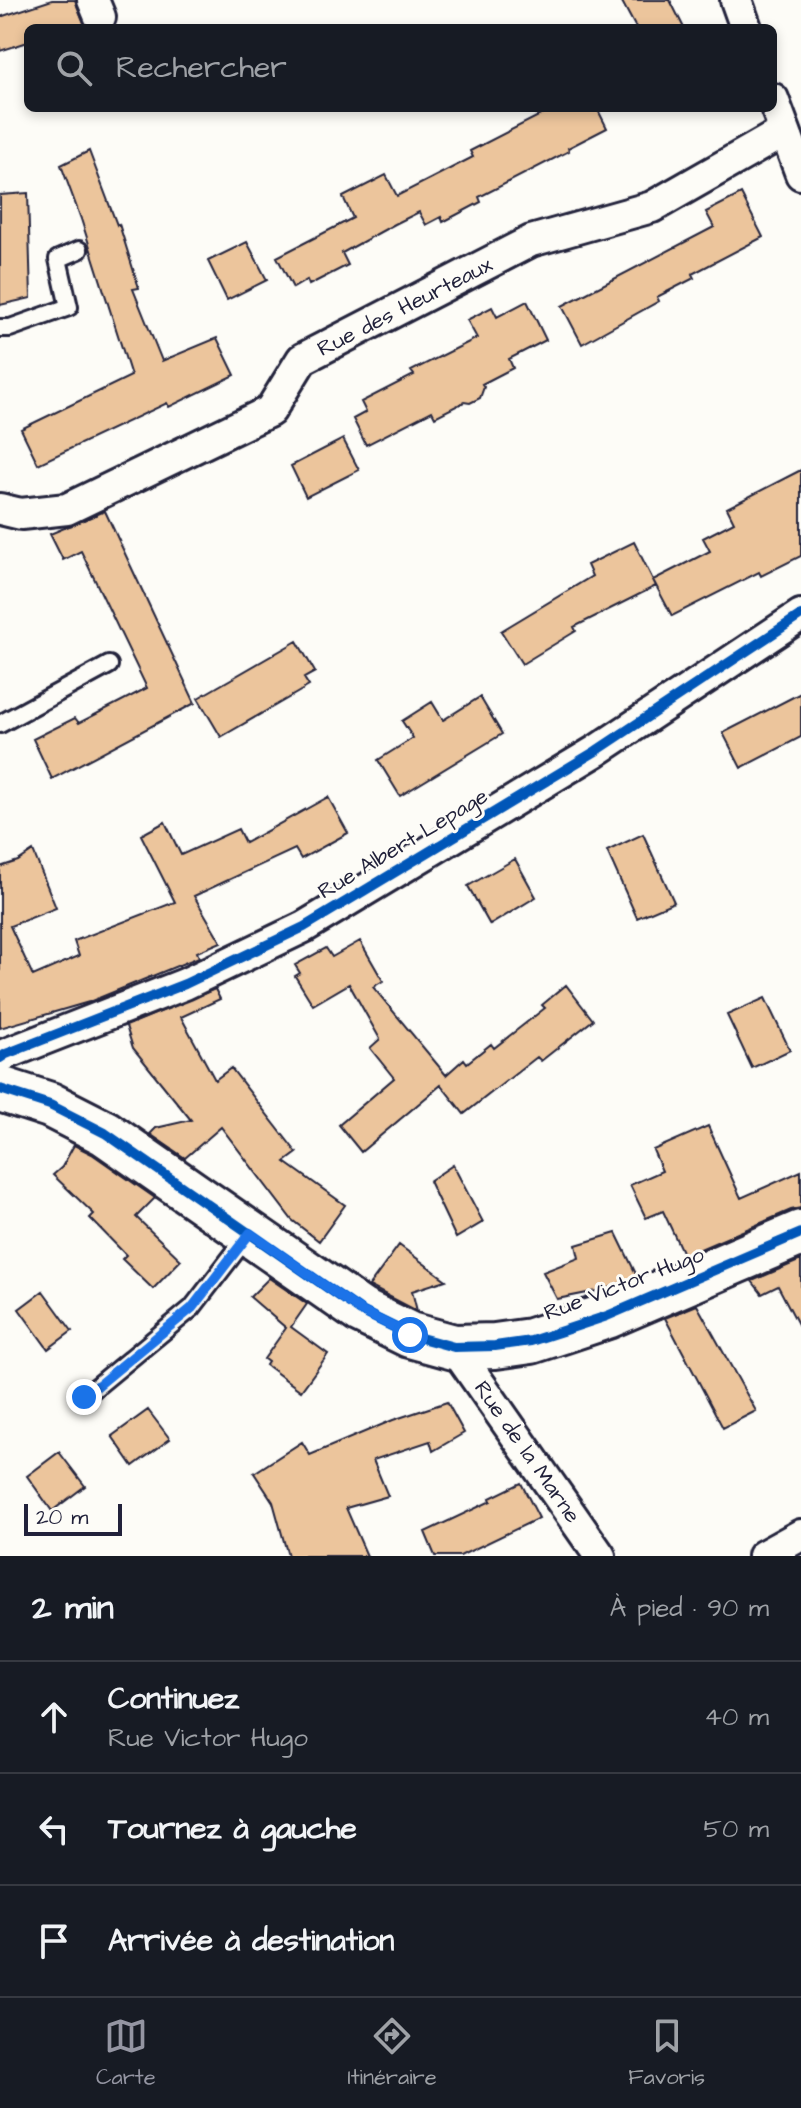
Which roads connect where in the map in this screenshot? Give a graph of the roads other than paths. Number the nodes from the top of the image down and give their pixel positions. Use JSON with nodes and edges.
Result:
{"nodes":[{"id":1,"x":736,"y":0,"type":"edge"},
{"id":2,"x":745,"y":24,"type":"edge"},
{"id":3,"x":777,"y":110,"type":"edge"},
{"id":4,"x":785,"y":131,"type":"junction"},
{"id":5,"x":801,"y":174,"type":"edge"},
{"id":6,"x":79,"y":250,"type":"dead end"},
{"id":7,"x":0,"y":328,"type":"edge"},
{"id":8,"x":0,"y":509,"type":"edge"},
{"id":9,"x":801,"y":615,"type":"edge"},
{"id":10,"x":109,"y":665,"type":"dead end"},
{"id":11,"x":0,"y":724,"type":"edge"},
{"id":12,"x":0,"y":1058,"type":"edge"},
{"id":13,"x":0,"y":1089,"type":"edge"},
{"id":14,"x":250,"y":1233,"type":"junction"},
{"id":15,"x":801,"y":1233,"type":"edge"},
{"id":16,"x":454,"y":1347,"type":"junction"},
{"id":17,"x":84,"y":1397,"type":"dead end"},
{"id":18,"x":801,"y":1535,"type":"edge"},
{"id":19,"x":600,"y":1556,"type":"edge"},
{"id":20,"x":763,"y":1556,"type":"edge"}],
"edges":[{"from":1,"to":2,"type":"street"},
{"from":3,"to":4,"type":"street"},
{"from":4,"to":5,"type":"street"},
{"from":4,"to":8,"type":"street","name":"Rue des Heurteaux"},
{"from":6,"to":7,"type":"lane"},
{"from":9,"to":12,"type":"street","name":"Rue Albert Lepage"},
{"from":10,"to":11,"type":"lane"},
{"from":13,"to":14,"type":"street","name":"Rue Victor Hugo"},
{"from":14,"to":16,"type":"street","name":"Rue Victor Hugo"},
{"from":14,"to":17,"type":"lane"},
{"from":15,"to":16,"type":"street","name":"Rue Victor Hugo"},
{"from":16,"to":19,"type":"street","name":"Rue de la Marne"},
{"from":18,"to":20,"type":"street"}]}
